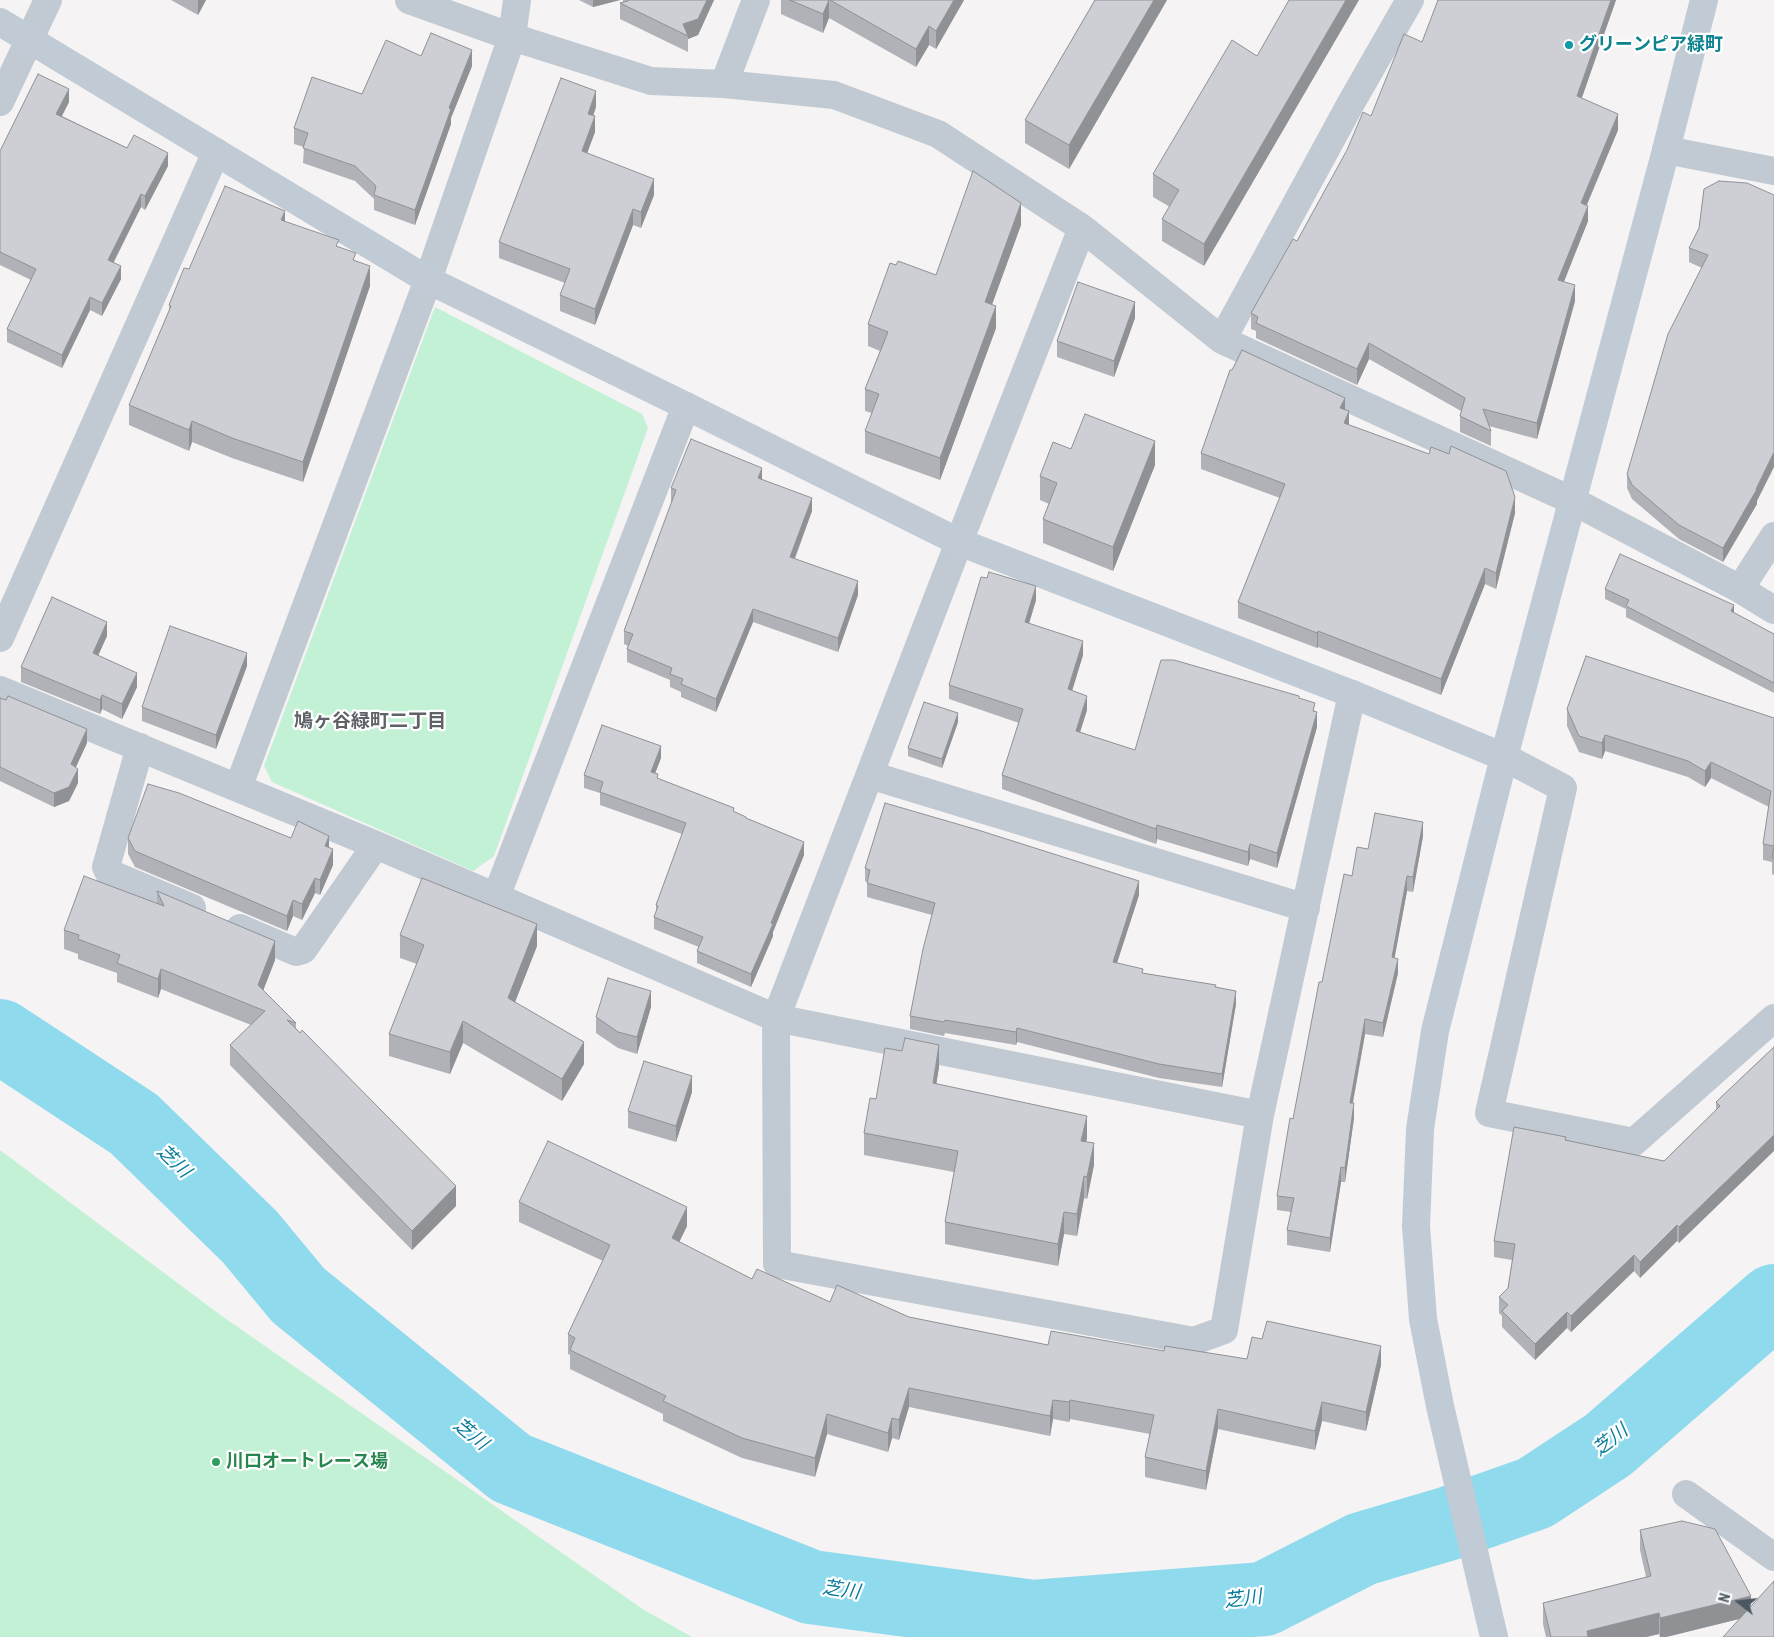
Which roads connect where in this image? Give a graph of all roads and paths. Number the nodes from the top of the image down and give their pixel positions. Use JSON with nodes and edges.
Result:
{"nodes":[{"id":1,"x":48,"y":0,"type":"edge"},
{"id":2,"x":409,"y":0,"type":"edge"},
{"id":3,"x":517,"y":0,"type":"edge"},
{"id":4,"x":756,"y":0,"type":"edge"},
{"id":5,"x":1410,"y":0,"type":"edge"},
{"id":6,"x":1704,"y":0,"type":"edge"},
{"id":7,"x":0,"y":22,"type":"edge"},
{"id":8,"x":512,"y":37,"type":"junction"},
{"id":9,"x":30,"y":41,"type":"junction"},
{"id":10,"x":724,"y":84,"type":"junction"},
{"id":11,"x":0,"y":102,"type":"edge"},
{"id":12,"x":1666,"y":150,"type":"junction"},
{"id":13,"x":216,"y":152,"type":"junction"},
{"id":14,"x":1774,"y":171,"type":"edge"},
{"id":15,"x":1082,"y":228,"type":"junction"},
{"id":16,"x":428,"y":280,"type":"junction"},
{"id":17,"x":1222,"y":340,"type":"junction"},
{"id":18,"x":686,"y":406,"type":"junction"},
{"id":19,"x":1572,"y":500,"type":"junction"},
{"id":20,"x":1774,"y":536,"type":"edge"},
{"id":21,"x":959,"y":542,"type":"junction"},
{"id":22,"x":1740,"y":589,"type":"junction"},
{"id":23,"x":1774,"y":610,"type":"edge"},
{"id":24,"x":0,"y":638,"type":"edge"},
{"id":25,"x":0,"y":690,"type":"edge"},
{"id":26,"x":1352,"y":694,"type":"junction"},
{"id":27,"x":140,"y":747,"type":"junction"},
{"id":28,"x":1504,"y":757,"type":"junction"},
{"id":29,"x":870,"y":775,"type":"junction"},
{"id":30,"x":238,"y":788,"type":"junction"},
{"id":31,"x":376,"y":845,"type":"junction"},
{"id":32,"x":496,"y":897,"type":"junction"},
{"id":33,"x":1306,"y":908,"type":"junction"},
{"id":34,"x":776,"y":1018,"type":"junction"},
{"id":35,"x":1774,"y":1018,"type":"edge"},
{"id":36,"x":1260,"y":1115,"type":"junction"},
{"id":37,"x":1686,"y":1494,"type":"dead end"},
{"id":38,"x":1774,"y":1557,"type":"edge"},
{"id":39,"x":1492,"y":1629,"type":"edge"}],
"edges":[{"from":1,"to":9,"type":"street"},
{"from":2,"to":8,"type":"street"},
{"from":3,"to":8,"type":"street"},
{"from":4,"to":10,"type":"street"},
{"from":5,"to":17,"type":"street"},
{"from":6,"to":12,"type":"street"},
{"from":7,"to":9,"type":"street"},
{"from":8,"to":10,"type":"street"},
{"from":8,"to":16,"type":"street"},
{"from":9,"to":11,"type":"street"},
{"from":9,"to":13,"type":"street"},
{"from":10,"to":15,"type":"street"},
{"from":12,"to":14,"type":"street"},
{"from":12,"to":19,"type":"street"},
{"from":13,"to":16,"type":"street"},
{"from":13,"to":24,"type":"street"},
{"from":15,"to":17,"type":"street"},
{"from":15,"to":21,"type":"street"},
{"from":16,"to":18,"type":"street"},
{"from":16,"to":30,"type":"street"},
{"from":17,"to":19,"type":"street"},
{"from":18,"to":21,"type":"street"},
{"from":18,"to":32,"type":"street"},
{"from":19,"to":22,"type":"street"},
{"from":19,"to":28,"type":"street"},
{"from":20,"to":22,"type":"street"},
{"from":21,"to":26,"type":"street"},
{"from":21,"to":29,"type":"street"},
{"from":22,"to":23,"type":"street"},
{"from":25,"to":27,"type":"street"},
{"from":26,"to":28,"type":"street"},
{"from":26,"to":33,"type":"street"},
{"from":27,"to":30,"type":"street"},
{"from":27,"to":31,"type":"street"},
{"from":28,"to":35,"type":"street"},
{"from":28,"to":39,"type":"street"},
{"from":29,"to":33,"type":"street"},
{"from":29,"to":34,"type":"street"},
{"from":30,"to":31,"type":"street"},
{"from":31,"to":32,"type":"street"},
{"from":32,"to":34,"type":"street"},
{"from":33,"to":36,"type":"street"},
{"from":34,"to":36,"type":"street"},
{"from":34,"to":36,"type":"street"},
{"from":37,"to":38,"type":"street"}]}
